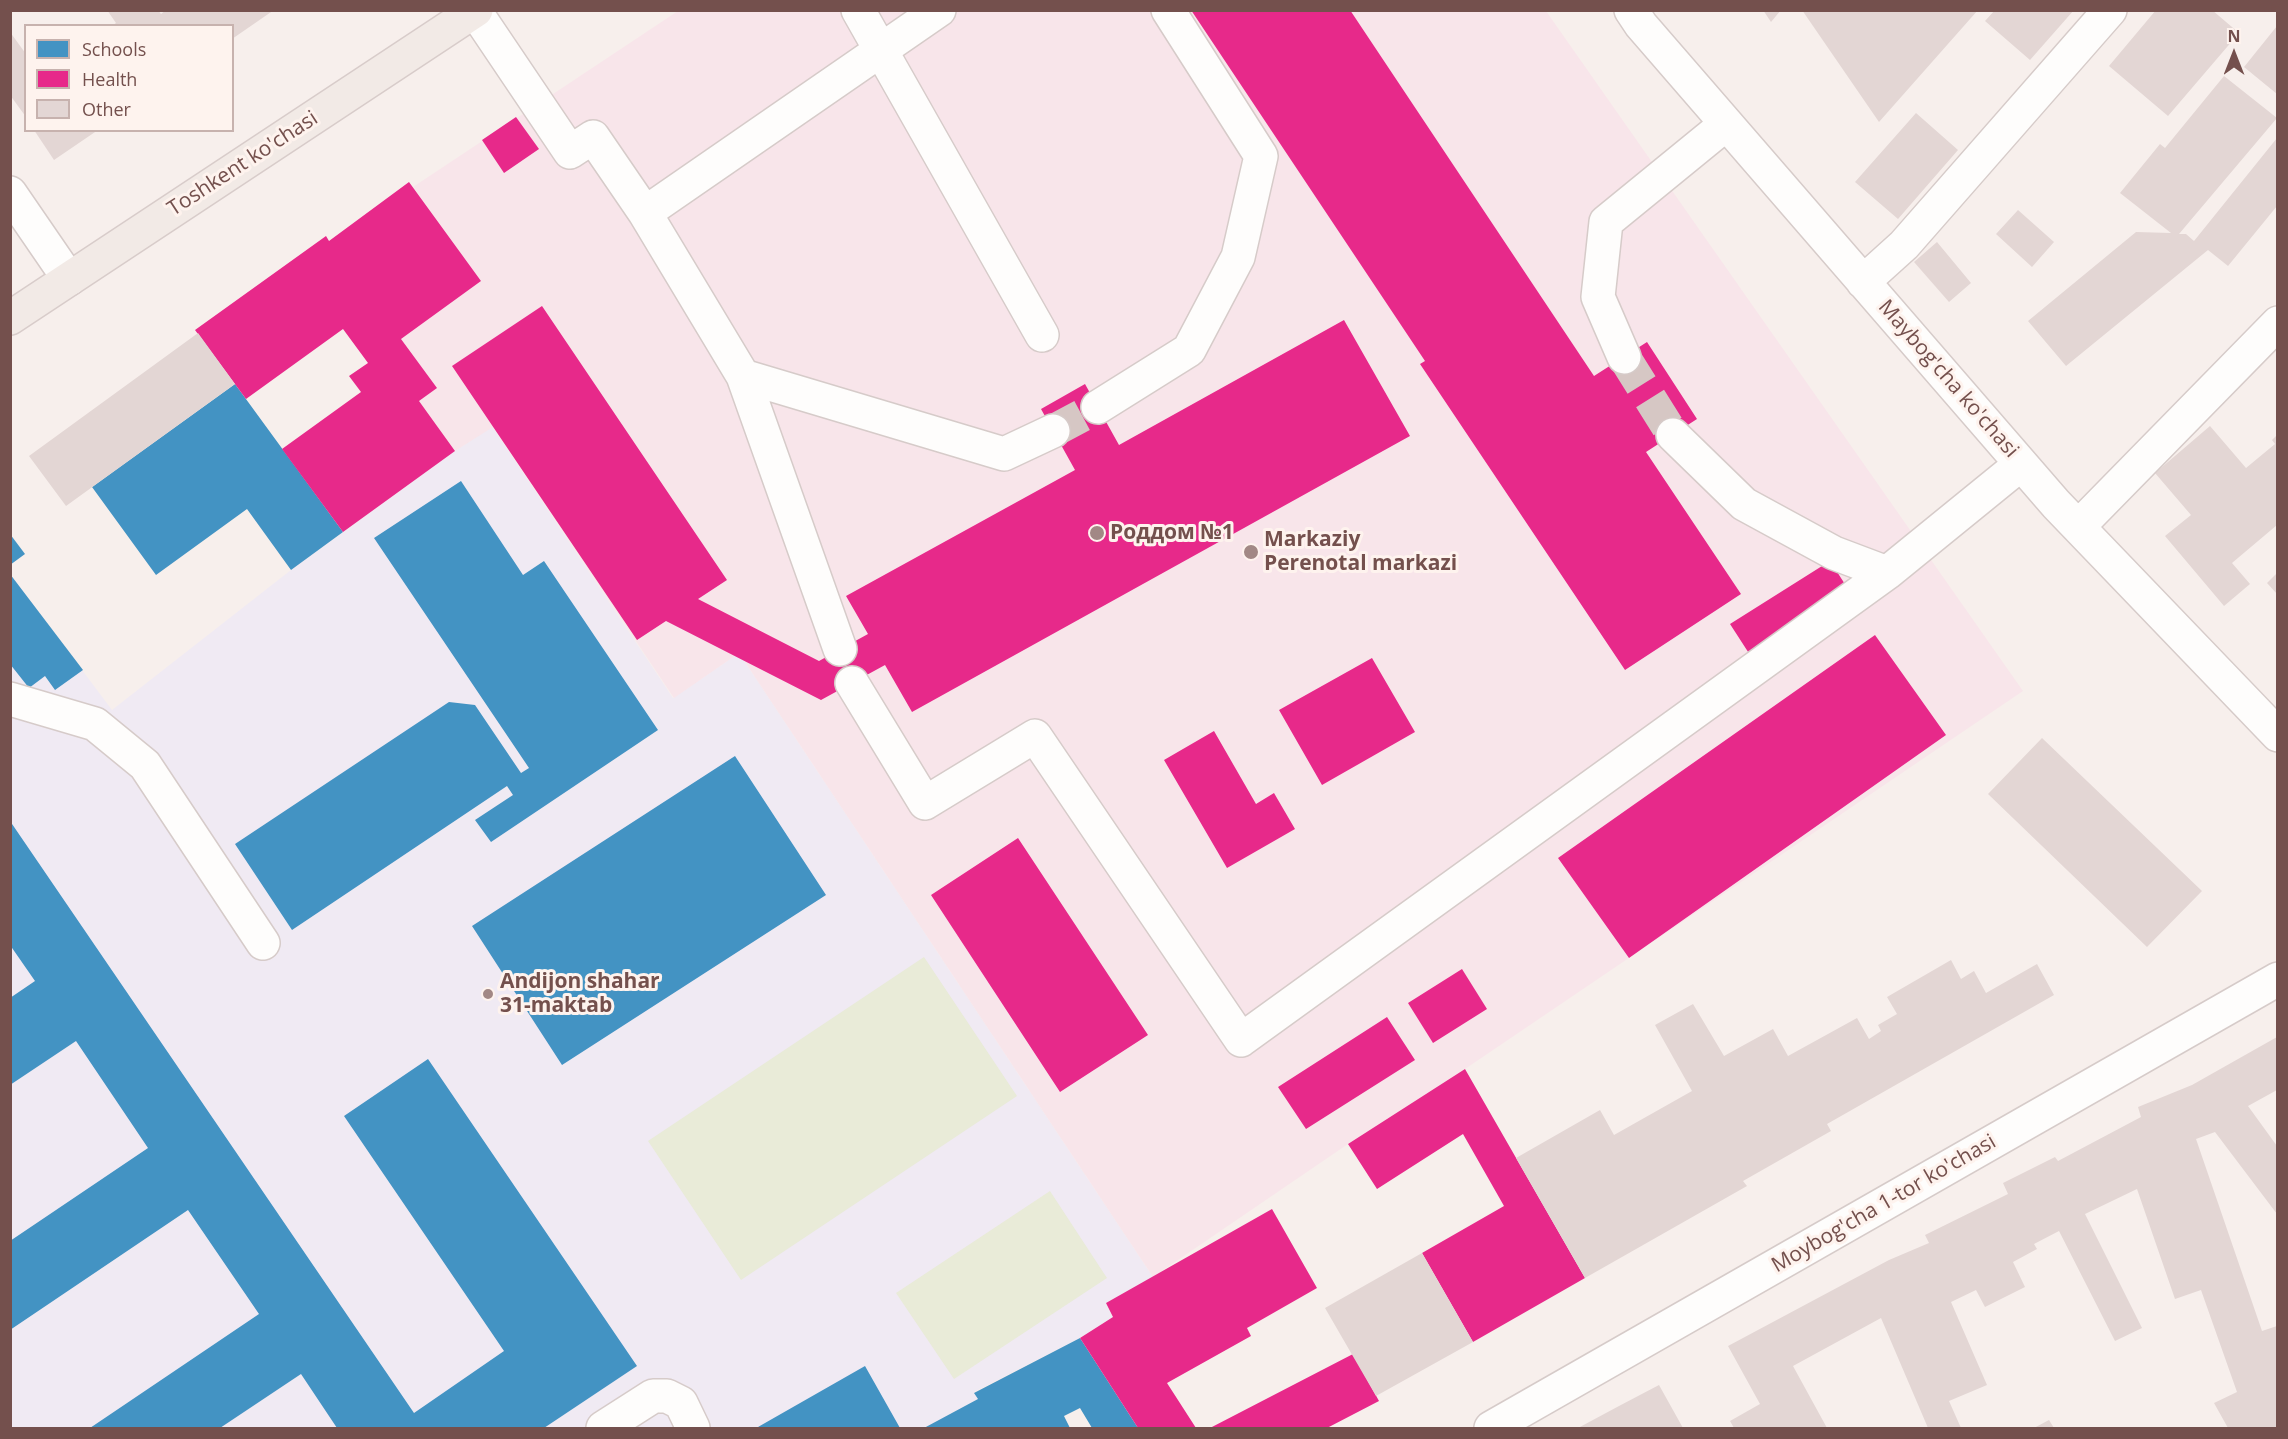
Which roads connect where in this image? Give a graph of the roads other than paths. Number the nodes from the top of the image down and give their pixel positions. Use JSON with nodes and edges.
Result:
{"nodes":[{"id":1,"x":858,"y":10,"type":"edge"},
{"id":2,"x":939,"y":10,"type":"edge"},
{"id":3,"x":1168,"y":10,"type":"edge"},
{"id":4,"x":1631,"y":10,"type":"edge"},
{"id":5,"x":2110,"y":10,"type":"edge"},
{"id":6,"x":466,"y":13,"type":"edge"},
{"id":7,"x":881,"y":50,"type":"junction"},
{"id":8,"x":1726,"y":124,"type":"junction"},
{"id":9,"x":10,"y":193,"type":"edge"},
{"id":10,"x":645,"y":213,"type":"junction"},
{"id":11,"x":69,"y":279,"type":"junction"},
{"id":12,"x":1863,"y":282,"type":"junction"},
{"id":13,"x":10,"y":318,"type":"edge"},
{"id":14,"x":2277,"y":323,"type":"edge"},
{"id":15,"x":1042,"y":335,"type":"dead end"},
{"id":16,"x":1624,"y":357,"type":"tunnel mouth"},
{"id":17,"x":743,"y":376,"type":"junction"},
{"id":18,"x":1098,"y":407,"type":"tunnel mouth"},
{"id":19,"x":1053,"y":431,"type":"tunnel mouth"},
{"id":20,"x":1673,"y":435,"type":"tunnel mouth"},
{"id":21,"x":2021,"y":464,"type":"junction"},
{"id":22,"x":2078,"y":527,"type":"junction"},
{"id":23,"x":1887,"y":573,"type":"junction"},
{"id":24,"x":840,"y":649,"type":"dead end"},
{"id":25,"x":852,"y":683,"type":"dead end"},
{"id":26,"x":10,"y":699,"type":"edge"},
{"id":27,"x":2277,"y":735,"type":"edge"},
{"id":28,"x":263,"y":943,"type":"dead end"},
{"id":29,"x":2277,"y":979,"type":"edge"},
{"id":30,"x":603,"y":1428,"type":"edge"},
{"id":31,"x":693,"y":1428,"type":"edge"},
{"id":32,"x":1491,"y":1428,"type":"edge"}],
"edges":[{"from":1,"to":7,"type":"street"},
{"from":2,"to":7,"type":"street"},
{"from":3,"to":18,"type":"street"},
{"from":4,"to":8,"type":"street","name":"Maybog'cha ko'chasi"},
{"from":5,"to":12,"type":"street"},
{"from":6,"to":10,"type":"street"},
{"from":6,"to":11,"type":"main road","name":"Toshkent ko'chasi"},
{"from":7,"to":10,"type":"street"},
{"from":7,"to":15,"type":"street"},
{"from":8,"to":12,"type":"street","name":"Maybog'cha ko'chasi"},
{"from":8,"to":16,"type":"street"},
{"from":9,"to":11,"type":"street"},
{"from":10,"to":17,"type":"street"},
{"from":11,"to":13,"type":"main road","name":"Toshkent ko'chasi"},
{"from":12,"to":21,"type":"street","name":"Maybog'cha ko'chasi"},
{"from":14,"to":22,"type":"street"},
{"from":17,"to":19,"type":"street"},
{"from":17,"to":24,"type":"street"},
{"from":20,"to":23,"type":"street"},
{"from":21,"to":22,"type":"street","name":"Maybog'cha ko'chasi"},
{"from":21,"to":23,"type":"street"},
{"from":22,"to":27,"type":"street","name":"Maybog'cha ko'chasi"},
{"from":23,"to":25,"type":"street"},
{"from":26,"to":28,"type":"street"},
{"from":29,"to":32,"type":"street","name":"Moybog'cha 1-tor ko'chasi"},
{"from":30,"to":31,"type":"street"}]}
